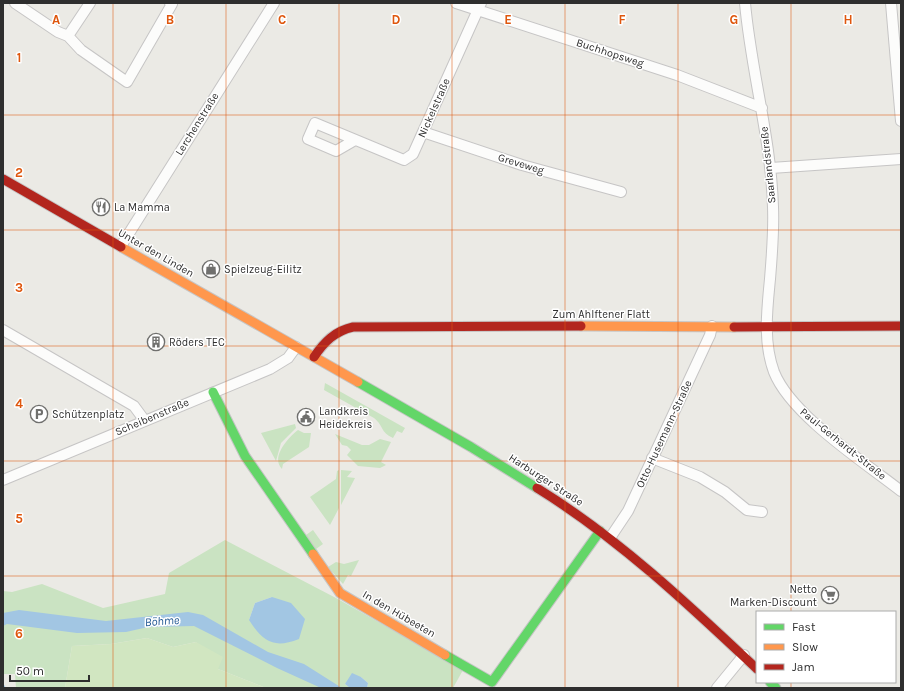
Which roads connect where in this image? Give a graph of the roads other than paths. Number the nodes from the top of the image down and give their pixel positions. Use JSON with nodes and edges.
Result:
{"nodes":[{"id":1,"x":15,"y":3,"type":"edge"},
{"id":2,"x":90,"y":3,"type":"edge"},
{"id":3,"x":170,"y":3,"type":"edge"},
{"id":4,"x":274,"y":3,"type":"edge"},
{"id":5,"x":456,"y":3,"type":"edge"},
{"id":6,"x":745,"y":3,"type":"edge"},
{"id":7,"x":891,"y":3,"type":"edge"},
{"id":8,"x":479,"y":7,"type":"edge"},
{"id":9,"x":68,"y":36,"type":"junction"},
{"id":10,"x":762,"y":108,"type":"junction"},
{"id":11,"x":901,"y":121,"type":"edge"},
{"id":12,"x":423,"y":132,"type":"junction"},
{"id":13,"x":355,"y":140,"type":"dead end"},
{"id":14,"x":901,"y":159,"type":"edge"},
{"id":15,"x":771,"y":168,"type":"junction"},
{"id":16,"x":3,"y":179,"type":"edge"},
{"id":17,"x":621,"y":192,"type":"dead end"},
{"id":18,"x":121,"y":246,"type":"junction"},
{"id":19,"x":712,"y":326,"type":"junction"},
{"id":20,"x":901,"y":326,"type":"edge"},
{"id":21,"x":767,"y":328,"type":"junction"},
{"id":22,"x":3,"y":330,"type":"edge"},
{"id":23,"x":296,"y":347,"type":"junction"},
{"id":24,"x":314,"y":357,"type":"junction"},
{"id":25,"x":213,"y":392,"type":"junction"},
{"id":26,"x":145,"y":421,"type":"junction"},
{"id":27,"x":652,"y":458,"type":"junction"},
{"id":28,"x":3,"y":480,"type":"edge"},
{"id":29,"x":901,"y":491,"type":"edge"},
{"id":30,"x":762,"y":512,"type":"dead end"},
{"id":31,"x":600,"y":531,"type":"junction"},
{"id":32,"x":610,"y":538,"type":"junction"},
{"id":33,"x":744,"y":655,"type":"junction"},
{"id":34,"x":756,"y":668,"type":"edge"},
{"id":35,"x":717,"y":688,"type":"edge"}],
"edges":[{"from":1,"to":9,"type":"street"},
{"from":2,"to":9,"type":"street"},
{"from":3,"to":9,"type":"street"},
{"from":4,"to":18,"type":"street","name":"Lerchenstraße"},
{"from":5,"to":8,"type":"street","name":"Buchhopsweg"},
{"from":6,"to":10,"type":"street","name":"Saarlandstraße"},
{"from":7,"to":11,"type":"street"},
{"from":8,"to":10,"type":"street","name":"Buchhopsweg"},
{"from":8,"to":12,"type":"street","name":"Nickelstraße"},
{"from":10,"to":15,"type":"street","name":"Saarlandstraße"},
{"from":12,"to":13,"type":"street","name":"Nickelstraße"},
{"from":12,"to":17,"type":"street","name":"Greveweg"},
{"from":14,"to":15,"type":"street"},
{"from":15,"to":21,"type":"street","name":"Saarlandstraße"},
{"from":16,"to":18,"type":"street","name":"Unter den Linden"},
{"from":18,"to":23,"type":"street","name":"Unter den Linden"},
{"from":19,"to":21,"type":"street","name":"Zum Ahlftener Flatt"},
{"from":19,"to":24,"type":"street","name":"Zum Ahlftener Flatt"},
{"from":19,"to":27,"type":"street","name":"Otto-Husemann-Straße"},
{"from":20,"to":21,"type":"street","name":"Zum Ahlftener Flatt"},
{"from":21,"to":29,"type":"street","name":"Paul-Gerhardt-Straße"},
{"from":22,"to":26,"type":"street"},
{"from":23,"to":24,"type":"street","name":"Harburger Straße"},
{"from":23,"to":25,"type":"street","name":"Scheibenstraße"},
{"from":24,"to":31,"type":"street","name":"Harburger Straße"},
{"from":25,"to":26,"type":"street","name":"Scheibenstraße"},
{"from":25,"to":31,"type":"street","name":"In den Hübeeten"},
{"from":26,"to":28,"type":"street","name":"Scheibenstraße"},
{"from":27,"to":30,"type":"street"},
{"from":27,"to":32,"type":"street","name":"Otto-Husemann-Straße"},
{"from":31,"to":32,"type":"street","name":"Harburger Straße"},
{"from":32,"to":33,"type":"street","name":"Harburger Straße"},
{"from":33,"to":34,"type":"street","name":"Harburger Straße"},
{"from":33,"to":35,"type":"street"}]}
